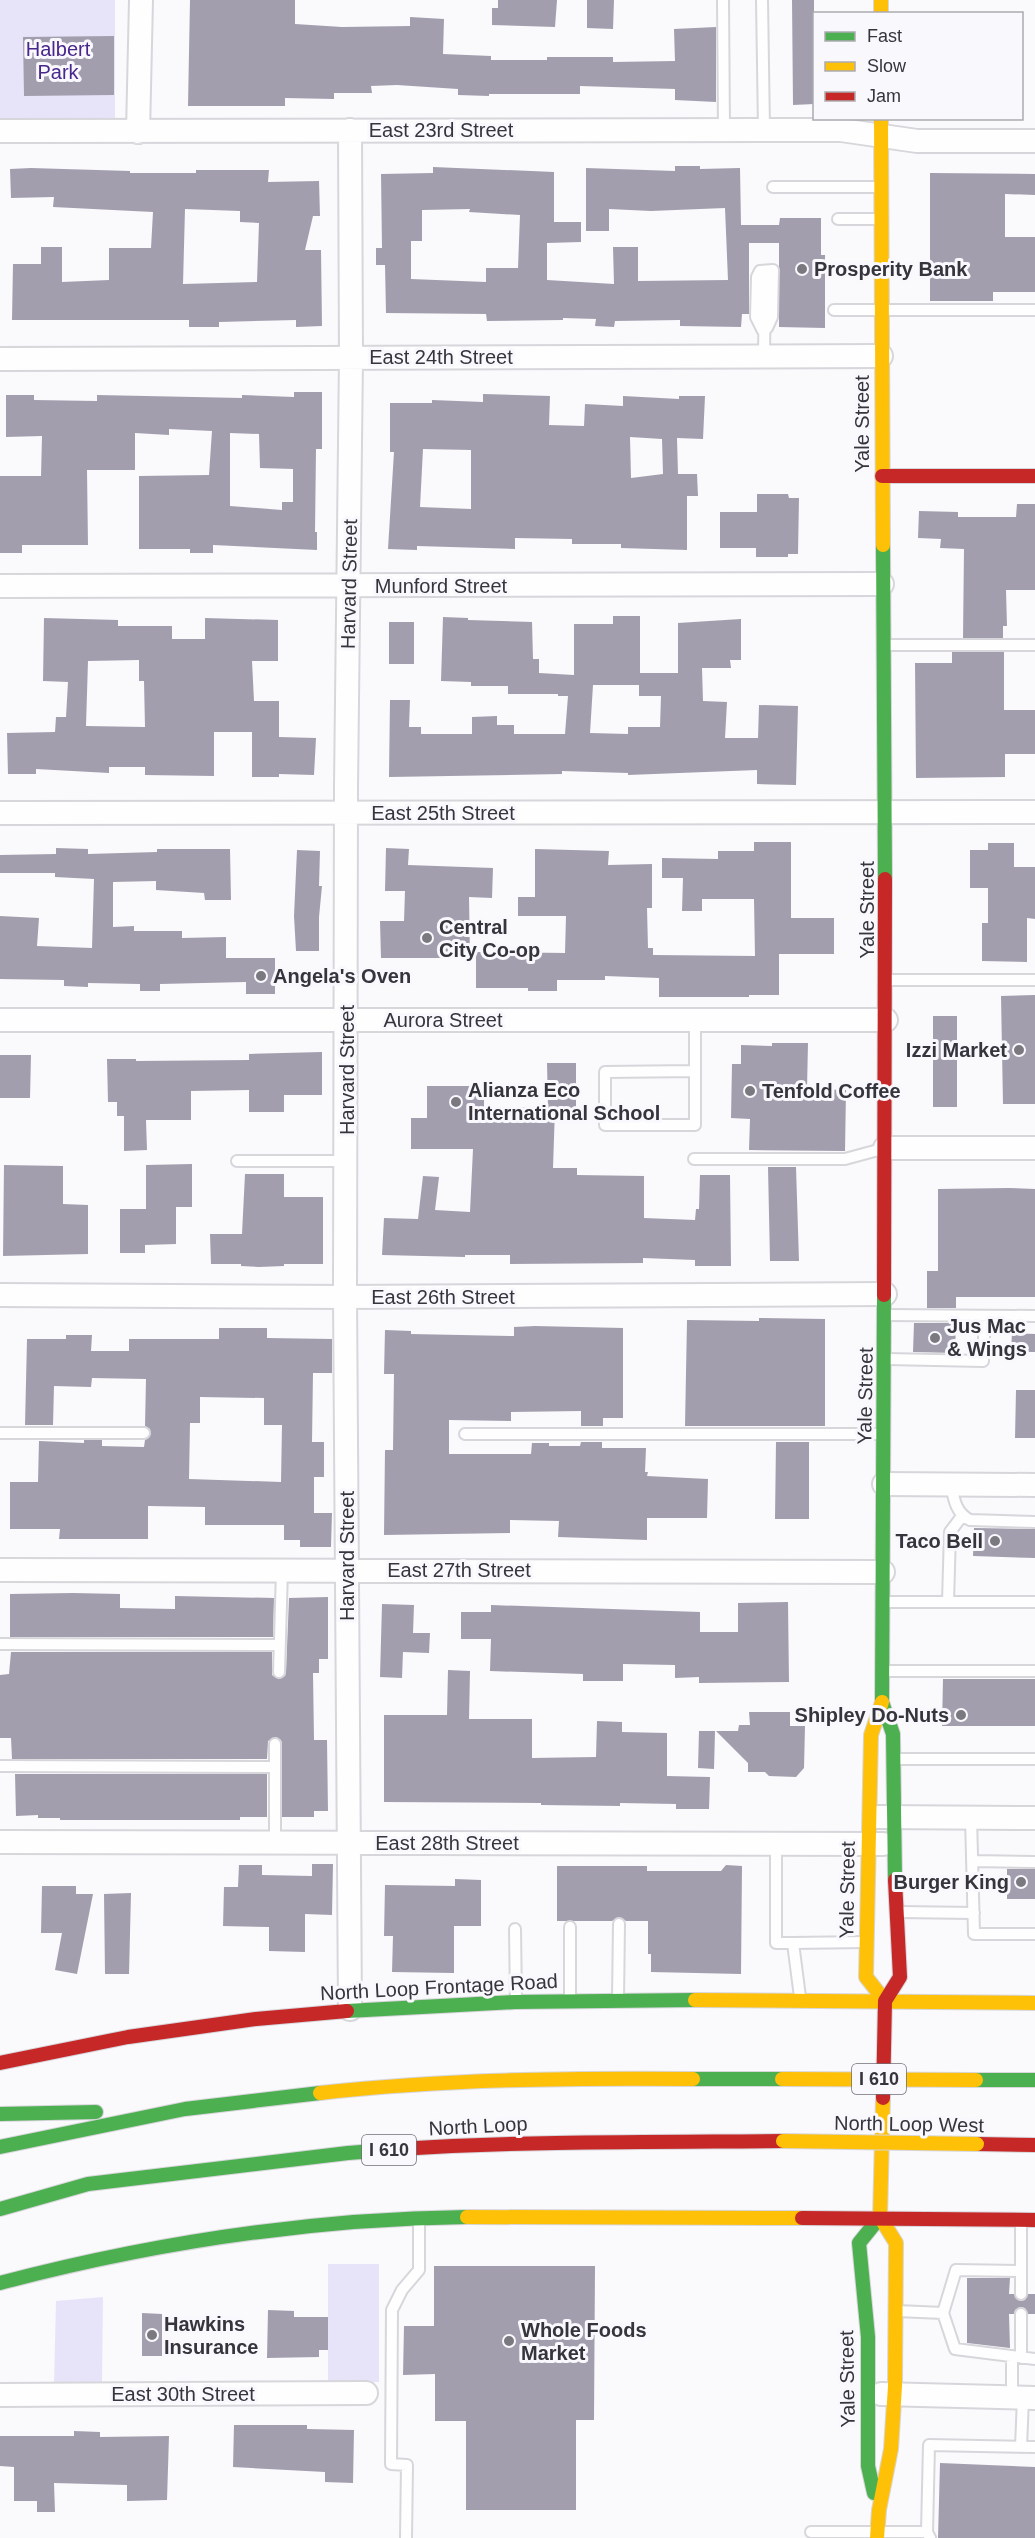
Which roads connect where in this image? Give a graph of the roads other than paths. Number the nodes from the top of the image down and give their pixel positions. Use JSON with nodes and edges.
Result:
{"nodes":[{"id":1,"x":141,"y":0,"type":"edge"},
{"id":2,"x":723,"y":0,"type":"edge"},
{"id":3,"x":762,"y":0,"type":"edge"},
{"id":4,"x":881,"y":127,"type":"edge"},
{"id":5,"x":724,"y":129,"type":"junction"},
{"id":6,"x":764,"y":129,"type":"junction"},
{"id":7,"x":350,"y":130,"type":"junction"},
{"id":8,"x":0,"y":131,"type":"edge"},
{"id":9,"x":138,"y":132,"type":"junction"},
{"id":10,"x":1035,"y":141,"type":"edge"},
{"id":11,"x":773,"y":187,"type":"dead end"},
{"id":12,"x":882,"y":188,"type":"junction"},
{"id":13,"x":838,"y":219,"type":"dead end"},
{"id":14,"x":882,"y":219,"type":"junction"},
{"id":15,"x":773,"y":270,"type":"dead end"},
{"id":16,"x":834,"y":310,"type":"dead end"},
{"id":17,"x":881,"y":310,"type":"junction"},
{"id":18,"x":1035,"y":310,"type":"edge"},
{"id":19,"x":765,"y":345,"type":"junction"},
{"id":20,"x":881,"y":356,"type":"junction"},
{"id":21,"x":351,"y":357,"type":"junction"},
{"id":22,"x":0,"y":358,"type":"edge"},
{"id":23,"x":882,"y":476,"type":"junction"},
{"id":24,"x":1035,"y":476,"type":"edge"},
{"id":25,"x":882,"y":584,"type":"junction"},
{"id":26,"x":0,"y":586,"type":"edge"},
{"id":27,"x":350,"y":586,"type":"junction"},
{"id":28,"x":883,"y":645,"type":"junction"},
{"id":29,"x":1035,"y":645,"type":"edge"},
{"id":30,"x":1035,"y":812,"type":"edge"},
{"id":31,"x":0,"y":813,"type":"edge"},
{"id":32,"x":886,"y":813,"type":"junction"},
{"id":33,"x":347,"y":814,"type":"junction"},
{"id":34,"x":886,"y":980,"type":"junction"},
{"id":35,"x":1035,"y":980,"type":"edge"},
{"id":36,"x":0,"y":1020,"type":"edge"},
{"id":37,"x":695,"y":1020,"type":"junction"},
{"id":38,"x":886,"y":1020,"type":"junction"},
{"id":39,"x":347,"y":1021,"type":"junction"},
{"id":40,"x":695,"y":1071,"type":"junction"},
{"id":41,"x":885,"y":1148,"type":"junction"},
{"id":42,"x":1035,"y":1148,"type":"edge"},
{"id":43,"x":694,"y":1159,"type":"dead end"},
{"id":44,"x":237,"y":1161,"type":"dead end"},
{"id":45,"x":346,"y":1161,"type":"junction"},
{"id":46,"x":0,"y":1295,"type":"edge"},
{"id":47,"x":345,"y":1297,"type":"junction"},
{"id":48,"x":885,"y":1305,"type":"junction"},
{"id":49,"x":985,"y":1316,"type":"junction"},
{"id":50,"x":1035,"y":1316,"type":"edge"},
{"id":51,"x":885,"y":1359,"type":"junction"},
{"id":52,"x":0,"y":1433,"type":"edge"},
{"id":53,"x":144,"y":1433,"type":"dead end"},
{"id":54,"x":465,"y":1434,"type":"dead end"},
{"id":55,"x":884,"y":1434,"type":"junction"},
{"id":56,"x":884,"y":1485,"type":"junction"},
{"id":57,"x":951,"y":1485,"type":"junction"},
{"id":58,"x":1035,"y":1485,"type":"edge"},
{"id":59,"x":962,"y":1516,"type":"junction"},
{"id":60,"x":1035,"y":1522,"type":"edge"},
{"id":61,"x":0,"y":1570,"type":"edge"},
{"id":62,"x":282,"y":1570,"type":"junction"},
{"id":63,"x":348,"y":1570,"type":"junction"},
{"id":64,"x":883,"y":1572,"type":"junction"},
{"id":65,"x":882,"y":1602,"type":"junction"},
{"id":66,"x":948,"y":1602,"type":"junction"},
{"id":67,"x":1035,"y":1602,"type":"edge"},
{"id":68,"x":0,"y":1644,"type":"edge"},
{"id":69,"x":280,"y":1645,"type":"junction"},
{"id":70,"x":882,"y":1671,"type":"junction"},
{"id":71,"x":1035,"y":1671,"type":"edge"},
{"id":72,"x":279,"y":1672,"type":"dead end"},
{"id":73,"x":882,"y":1702,"type":"junction"},
{"id":74,"x":275,"y":1744,"type":"dead end"},
{"id":75,"x":893,"y":1759,"type":"junction"},
{"id":76,"x":1035,"y":1759,"type":"edge"},
{"id":77,"x":0,"y":1766,"type":"edge"},
{"id":78,"x":275,"y":1767,"type":"junction"},
{"id":79,"x":868,"y":1817,"type":"junction"},
{"id":80,"x":893,"y":1817,"type":"junction"},
{"id":81,"x":971,"y":1817,"type":"junction"},
{"id":82,"x":1035,"y":1818,"type":"edge"},
{"id":83,"x":0,"y":1842,"type":"edge"},
{"id":84,"x":275,"y":1842,"type":"junction"},
{"id":85,"x":348,"y":1842,"type":"junction"},
{"id":86,"x":893,"y":1843,"type":"junction"},
{"id":87,"x":776,"y":1844,"type":"junction"},
{"id":88,"x":867,"y":1844,"type":"junction"},
{"id":89,"x":972,"y":1861,"type":"junction"},
{"id":90,"x":1035,"y":1862,"type":"edge"},
{"id":91,"x":882,"y":1912,"type":"junction"},
{"id":92,"x":974,"y":1913,"type":"junction"},
{"id":93,"x":619,"y":1924,"type":"dead end"},
{"id":94,"x":570,"y":1927,"type":"dead end"},
{"id":95,"x":515,"y":1929,"type":"dead end"},
{"id":96,"x":1035,"y":1934,"type":"edge"},
{"id":97,"x":866,"y":1942,"type":"junction"},
{"id":98,"x":793,"y":1943,"type":"junction"},
{"id":99,"x":570,"y":2000,"type":"junction"},
{"id":100,"x":618,"y":2000,"type":"junction"},
{"id":101,"x":801,"y":2001,"type":"junction"},
{"id":102,"x":885,"y":2001,"type":"junction"},
{"id":103,"x":516,"y":2002,"type":"junction"},
{"id":104,"x":1035,"y":2003,"type":"edge"},
{"id":105,"x":350,"y":2009,"type":"junction"},
{"id":106,"x":0,"y":2063,"type":"edge"},
{"id":107,"x":1035,"y":2080,"type":"edge"},
{"id":108,"x":185,"y":2109,"type":"junction"},
{"id":109,"x":0,"y":2114,"type":"edge"},
{"id":110,"x":783,"y":2141,"type":"joint"},
{"id":111,"x":1035,"y":2145,"type":"edge"},
{"id":112,"x":0,"y":2147,"type":"edge"},
{"id":113,"x":88,"y":2184,"type":"junction"},
{"id":114,"x":0,"y":2209,"type":"edge"},
{"id":115,"x":0,"y":2217,"type":"edge"},
{"id":116,"x":880,"y":2217,"type":"junction"},
{"id":117,"x":419,"y":2220,"type":"junction"},
{"id":118,"x":1028,"y":2220,"type":"edge"},
{"id":119,"x":1021,"y":2271,"type":"junction"},
{"id":120,"x":0,"y":2283,"type":"edge"},
{"id":121,"x":1021,"y":2294,"type":"dead end"},
{"id":122,"x":894,"y":2311,"type":"junction"},
{"id":123,"x":943,"y":2313,"type":"junction"},
{"id":124,"x":1021,"y":2314,"type":"dead end"},
{"id":125,"x":1016,"y":2358,"type":"junction"},
{"id":126,"x":1035,"y":2359,"type":"edge"},
{"id":127,"x":366,"y":2393,"type":"dead end"},
{"id":128,"x":867,"y":2394,"type":"junction"},
{"id":129,"x":894,"y":2394,"type":"junction"},
{"id":130,"x":0,"y":2395,"type":"edge"},
{"id":131,"x":1023,"y":2398,"type":"edge"},
{"id":132,"x":1021,"y":2447,"type":"junction"},
{"id":133,"x":1035,"y":2447,"type":"edge"},
{"id":134,"x":879,"y":2510,"type":"junction"},
{"id":135,"x":811,"y":2532,"type":"dead end"},
{"id":136,"x":877,"y":2535,"type":"edge"},
{"id":137,"x":928,"y":2535,"type":"edge"},
{"id":138,"x":406,"y":2538,"type":"edge"}],
"edges":[{"from":1,"to":9,"type":"street"},
{"from":2,"to":5,"type":"lane"},
{"from":3,"to":6,"type":"lane"},
{"from":4,"to":6,"type":"street","name":"East 23rd Street"},
{"from":4,"to":10,"type":"street","name":"East 23rd Street"},
{"from":4,"to":12,"type":"main road","name":"Yale Street"},
{"from":5,"to":6,"type":"street","name":"East 23rd Street"},
{"from":5,"to":7,"type":"street","name":"East 23rd Street"},
{"from":7,"to":9,"type":"street","name":"East 23rd Street"},
{"from":7,"to":21,"type":"street","name":"Harvard Street"},
{"from":8,"to":9,"type":"street","name":"East 23rd Street"},
{"from":11,"to":12,"type":"lane"},
{"from":12,"to":14,"type":"main road","name":"Yale Street"},
{"from":13,"to":14,"type":"lane"},
{"from":14,"to":17,"type":"main road","name":"Yale Street"},
{"from":15,"to":19,"type":"lane"},
{"from":16,"to":17,"type":"lane"},
{"from":17,"to":18,"type":"lane"},
{"from":17,"to":20,"type":"main road","name":"Yale Street"},
{"from":19,"to":20,"type":"street","name":"East 24th Street"},
{"from":19,"to":21,"type":"street","name":"East 24th Street"},
{"from":20,"to":23,"type":"main road","name":"Yale Street"},
{"from":21,"to":22,"type":"street","name":"East 24th Street"},
{"from":21,"to":27,"type":"street","name":"Harvard Street"},
{"from":23,"to":24,"type":"main road"},
{"from":23,"to":25,"type":"main road","name":"Yale Street"},
{"from":25,"to":27,"type":"street","name":"Munford Street"},
{"from":25,"to":28,"type":"main road","name":"Yale Street"},
{"from":26,"to":27,"type":"street","name":"Munford Street"},
{"from":27,"to":33,"type":"street","name":"Harvard Street"},
{"from":28,"to":29,"type":"lane"},
{"from":28,"to":32,"type":"main road","name":"Yale Street"},
{"from":30,"to":32,"type":"street","name":"East 25th Street"},
{"from":31,"to":33,"type":"street","name":"East 25th Street"},
{"from":32,"to":33,"type":"street","name":"East 25th Street"},
{"from":32,"to":34,"type":"main road","name":"Yale Street"},
{"from":33,"to":39,"type":"street","name":"Harvard Street"},
{"from":34,"to":35,"type":"lane"},
{"from":34,"to":38,"type":"main road","name":"Yale Street"},
{"from":36,"to":39,"type":"street","name":"Aurora Street"},
{"from":37,"to":38,"type":"street","name":"Aurora Street"},
{"from":37,"to":39,"type":"street","name":"Aurora Street"},
{"from":37,"to":40,"type":"lane"},
{"from":38,"to":41,"type":"main road","name":"Yale Street"},
{"from":39,"to":45,"type":"street","name":"Harvard Street"},
{"from":40,"to":40,"type":"lane"},
{"from":41,"to":42,"type":"street"},
{"from":41,"to":43,"type":"lane"},
{"from":41,"to":48,"type":"main road","name":"Yale Street"},
{"from":44,"to":45,"type":"lane"},
{"from":45,"to":47,"type":"street","name":"Harvard Street"},
{"from":46,"to":47,"type":"street","name":"East 26th Street"},
{"from":47,"to":48,"type":"street","name":"East 26th Street"},
{"from":47,"to":63,"type":"street","name":"Harvard Street"},
{"from":48,"to":49,"type":"lane"},
{"from":48,"to":51,"type":"main road","name":"Yale Street"},
{"from":49,"to":50,"type":"lane"},
{"from":49,"to":51,"type":"lane"},
{"from":51,"to":55,"type":"main road","name":"Yale Street"},
{"from":52,"to":53,"type":"lane"},
{"from":54,"to":55,"type":"lane"},
{"from":55,"to":56,"type":"main road","name":"Yale Street"},
{"from":56,"to":57,"type":"street"},
{"from":56,"to":64,"type":"main road","name":"Yale Street"},
{"from":57,"to":58,"type":"street"},
{"from":57,"to":59,"type":"lane"},
{"from":59,"to":60,"type":"lane"},
{"from":59,"to":66,"type":"lane"},
{"from":61,"to":62,"type":"street","name":"East 27th Street"},
{"from":62,"to":63,"type":"street","name":"East 27th Street"},
{"from":62,"to":69,"type":"lane"},
{"from":63,"to":64,"type":"street","name":"East 27th Street"},
{"from":63,"to":85,"type":"street","name":"Harvard Street"},
{"from":64,"to":65,"type":"main road","name":"Yale Street"},
{"from":65,"to":66,"type":"lane"},
{"from":65,"to":70,"type":"main road","name":"Yale Street"},
{"from":66,"to":67,"type":"lane"},
{"from":68,"to":69,"type":"lane"},
{"from":69,"to":72,"type":"lane"},
{"from":70,"to":71,"type":"lane"},
{"from":70,"to":73,"type":"main road","name":"Yale Street"},
{"from":73,"to":75,"type":"main road","name":"Yale Street"},
{"from":73,"to":79,"type":"main road","name":"Yale Street"},
{"from":74,"to":78,"type":"lane"},
{"from":75,"to":76,"type":"lane"},
{"from":75,"to":80,"type":"main road","name":"Yale Street"},
{"from":77,"to":78,"type":"lane"},
{"from":78,"to":84,"type":"lane"},
{"from":79,"to":80,"type":"street"},
{"from":79,"to":88,"type":"main road","name":"Yale Street"},
{"from":80,"to":81,"type":"street"},
{"from":80,"to":86,"type":"main road","name":"Yale Street"},
{"from":81,"to":82,"type":"street"},
{"from":81,"to":89,"type":"lane"},
{"from":83,"to":84,"type":"street","name":"East 28th Street"},
{"from":84,"to":85,"type":"street","name":"East 28th Street"},
{"from":85,"to":87,"type":"street","name":"East 28th Street"},
{"from":85,"to":105,"type":"street","name":"Harvard Street"},
{"from":86,"to":88,"type":"street","name":"East 28th Street"},
{"from":86,"to":91,"type":"main road","name":"Yale Street"},
{"from":87,"to":88,"type":"street","name":"East 28th Street"},
{"from":87,"to":98,"type":"lane"},
{"from":88,"to":91,"type":"main road","name":"Yale Street"},
{"from":89,"to":90,"type":"lane"},
{"from":89,"to":92,"type":"lane"},
{"from":91,"to":92,"type":"lane"},
{"from":91,"to":97,"type":"main road","name":"Yale Street"},
{"from":91,"to":102,"type":"main road","name":"Yale Street"},
{"from":92,"to":96,"type":"lane"},
{"from":93,"to":100,"type":"lane"},
{"from":94,"to":99,"type":"lane"},
{"from":95,"to":103,"type":"lane"},
{"from":97,"to":98,"type":"lane"},
{"from":97,"to":102,"type":"main road","name":"Yale Street"},
{"from":98,"to":101,"type":"lane"},
{"from":99,"to":100,"type":"main road","name":"North Loop Frontage Road"},
{"from":99,"to":103,"type":"main road","name":"North Loop Frontage Road"},
{"from":100,"to":101,"type":"main road","name":"North Loop Frontage Road"},
{"from":101,"to":102,"type":"main road","name":"North Loop Frontage Road"},
{"from":102,"to":104,"type":"main road","name":"North Loop Frontage Road"},
{"from":102,"to":116,"type":"main road","name":"Yale Street"},
{"from":103,"to":105,"type":"main road","name":"North Loop Frontage Road"},
{"from":105,"to":106,"type":"main road","name":"North Loop Frontage Road"},
{"from":107,"to":108,"type":"main road","number":"I 610","bridge":true},
{"from":108,"to":109,"type":"main road"},
{"from":108,"to":112,"type":"main road","number":"I 610"},
{"from":110,"to":111,"type":"main road","name":"North Loop West","number":"I 610","bridge":true},
{"from":110,"to":113,"type":"main road","name":"North Loop","number":"I 610"},
{"from":113,"to":114,"type":"main road","name":"North Loop","number":"I 610"},
{"from":113,"to":115,"type":"main road"},
{"from":116,"to":117,"type":"main road"},
{"from":116,"to":118,"type":"main road"},
{"from":116,"to":122,"type":"main road","name":"Yale Street"},
{"from":116,"to":128,"type":"main road","name":"Yale Street"},
{"from":117,"to":120,"type":"main road"},
{"from":117,"to":138,"type":"lane"},
{"from":118,"to":119,"type":"lane"},
{"from":119,"to":121,"type":"lane"},
{"from":119,"to":123,"type":"lane"},
{"from":122,"to":123,"type":"lane"},
{"from":122,"to":129,"type":"main road","name":"Yale Street"},
{"from":123,"to":125,"type":"lane"},
{"from":124,"to":125,"type":"lane"},
{"from":125,"to":126,"type":"lane"},
{"from":125,"to":131,"type":"lane"},
{"from":127,"to":130,"type":"street","name":"East 30th Street"},
{"from":128,"to":129,"type":"street"},
{"from":128,"to":134,"type":"main road","name":"Yale Street"},
{"from":129,"to":131,"type":"street"},
{"from":129,"to":134,"type":"main road","name":"Yale Street"},
{"from":131,"to":132,"type":"lane"},
{"from":132,"to":133,"type":"lane"},
{"from":132,"to":137,"type":"lane"},
{"from":134,"to":136,"type":"main road","name":"Yale Street"},
{"from":135,"to":136,"type":"lane"},
{"from":136,"to":137,"type":"lane"}]}
